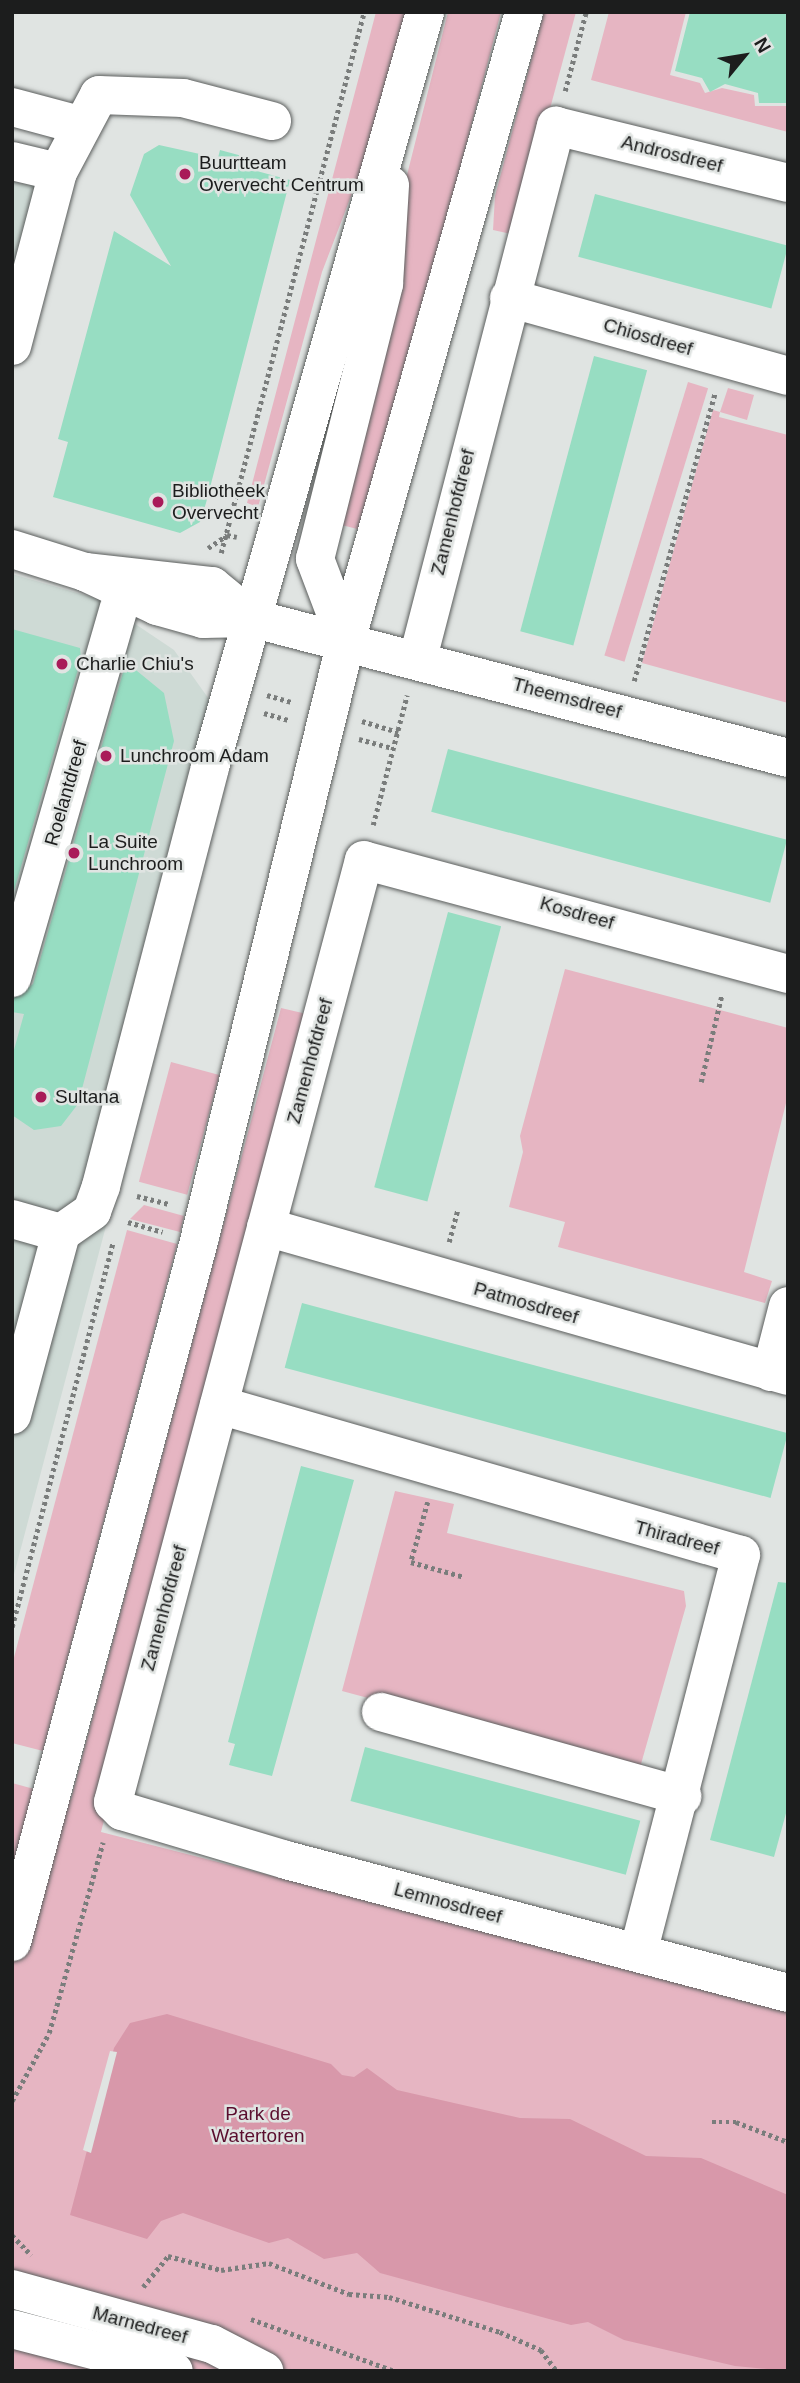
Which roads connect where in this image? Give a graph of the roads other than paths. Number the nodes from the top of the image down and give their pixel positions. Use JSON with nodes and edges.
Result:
{"nodes":[{"id":1,"x":425,"y":12,"type":"edge"},
{"id":2,"x":524,"y":12,"type":"edge"},
{"id":3,"x":12,"y":107,"type":"edge"},
{"id":4,"x":394,"y":112,"type":"junction"},
{"id":5,"x":272,"y":121,"type":"dead end"},
{"id":6,"x":79,"y":125,"type":"junction"},
{"id":7,"x":556,"y":126,"type":"joint"},
{"id":8,"x":12,"y":161,"type":"edge"},
{"id":9,"x":58,"y":172,"type":"junction"},
{"id":10,"x":788,"y":183,"type":"edge"},
{"id":11,"x":509,"y":298,"type":"junction"},
{"id":12,"x":12,"y":346,"type":"edge"},
{"id":13,"x":788,"y":376,"type":"edge"},
{"id":14,"x":12,"y":549,"type":"edge"},
{"id":15,"x":85,"y":572,"type":"junction"},
{"id":16,"x":119,"y":608,"type":"dead end"},
{"id":17,"x":251,"y":618,"type":"junction"},
{"id":18,"x":346,"y":641,"type":"junction"},
{"id":19,"x":418,"y":658,"type":"junction"},
{"id":20,"x":788,"y":758,"type":"edge"},
{"id":21,"x":363,"y":860,"type":"joint"},
{"id":22,"x":788,"y":974,"type":"edge"},
{"id":23,"x":12,"y":978,"type":"edge"},
{"id":24,"x":12,"y":1219,"type":"edge"},
{"id":25,"x":266,"y":1227,"type":"junction"},
{"id":26,"x":61,"y":1233,"type":"junction"},
{"id":27,"x":788,"y":1306,"type":"edge"},
{"id":28,"x":779,"y":1374,"type":"edge"},
{"id":29,"x":219,"y":1405,"type":"junction"},
{"id":30,"x":12,"y":1415,"type":"edge"},
{"id":31,"x":381,"y":1712,"type":"dead end"},
{"id":32,"x":682,"y":1796,"type":"junction"},
{"id":33,"x":113,"y":1802,"type":"joint"},
{"id":34,"x":12,"y":1942,"type":"edge"},
{"id":35,"x":638,"y":1953,"type":"junction"},
{"id":36,"x":788,"y":1993,"type":"edge"},
{"id":37,"x":12,"y":2289,"type":"edge"},
{"id":38,"x":12,"y":2329,"type":"edge"},
{"id":39,"x":174,"y":2371,"type":"edge"},
{"id":40,"x":264,"y":2371,"type":"edge"}],
"edges":[{"from":1,"to":4,"type":"street"},
{"from":2,"to":18,"type":"street"},
{"from":3,"to":6,"type":"street"},
{"from":4,"to":17,"type":"street"},
{"from":4,"to":18,"type":"street"},
{"from":5,"to":6,"type":"street"},
{"from":6,"to":9,"type":"street"},
{"from":7,"to":10,"type":"street","name":"Androsdreef"},
{"from":7,"to":11,"type":"street","name":"Zamenhofdreef"},
{"from":8,"to":9,"type":"street"},
{"from":9,"to":12,"type":"street"},
{"from":11,"to":13,"type":"street","name":"Chiosdreef"},
{"from":11,"to":19,"type":"street","name":"Zamenhofdreef"},
{"from":14,"to":15,"type":"street"},
{"from":15,"to":17,"type":"street"},
{"from":15,"to":17,"type":"street"},
{"from":16,"to":23,"type":"street","name":"Roelantdreef"},
{"from":17,"to":18,"type":"street"},
{"from":17,"to":26,"type":"street"},
{"from":18,"to":19,"type":"street","name":"Theemsdreef"},
{"from":18,"to":34,"type":"street"},
{"from":19,"to":20,"type":"street","name":"Theemsdreef"},
{"from":21,"to":22,"type":"street","name":"Kosdreef"},
{"from":21,"to":25,"type":"street","name":"Zamenhofdreef"},
{"from":24,"to":26,"type":"street"},
{"from":25,"to":28,"type":"street","name":"Patmosdreef"},
{"from":25,"to":29,"type":"street","name":"Zamenhofdreef"},
{"from":26,"to":30,"type":"street"},
{"from":27,"to":28,"type":"street"},
{"from":29,"to":32,"type":"street","name":"Thiradreef"},
{"from":29,"to":33,"type":"street","name":"Zamenhofdreef"},
{"from":31,"to":32,"type":"street"},
{"from":32,"to":35,"type":"street","name":"Thiradreef"},
{"from":33,"to":35,"type":"street","name":"Lemnosdreef"},
{"from":35,"to":36,"type":"street","name":"Lemnosdreef"},
{"from":37,"to":40,"type":"street","name":"Marnedreef"},
{"from":38,"to":39,"type":"street","name":"Marnedreef"}]}
